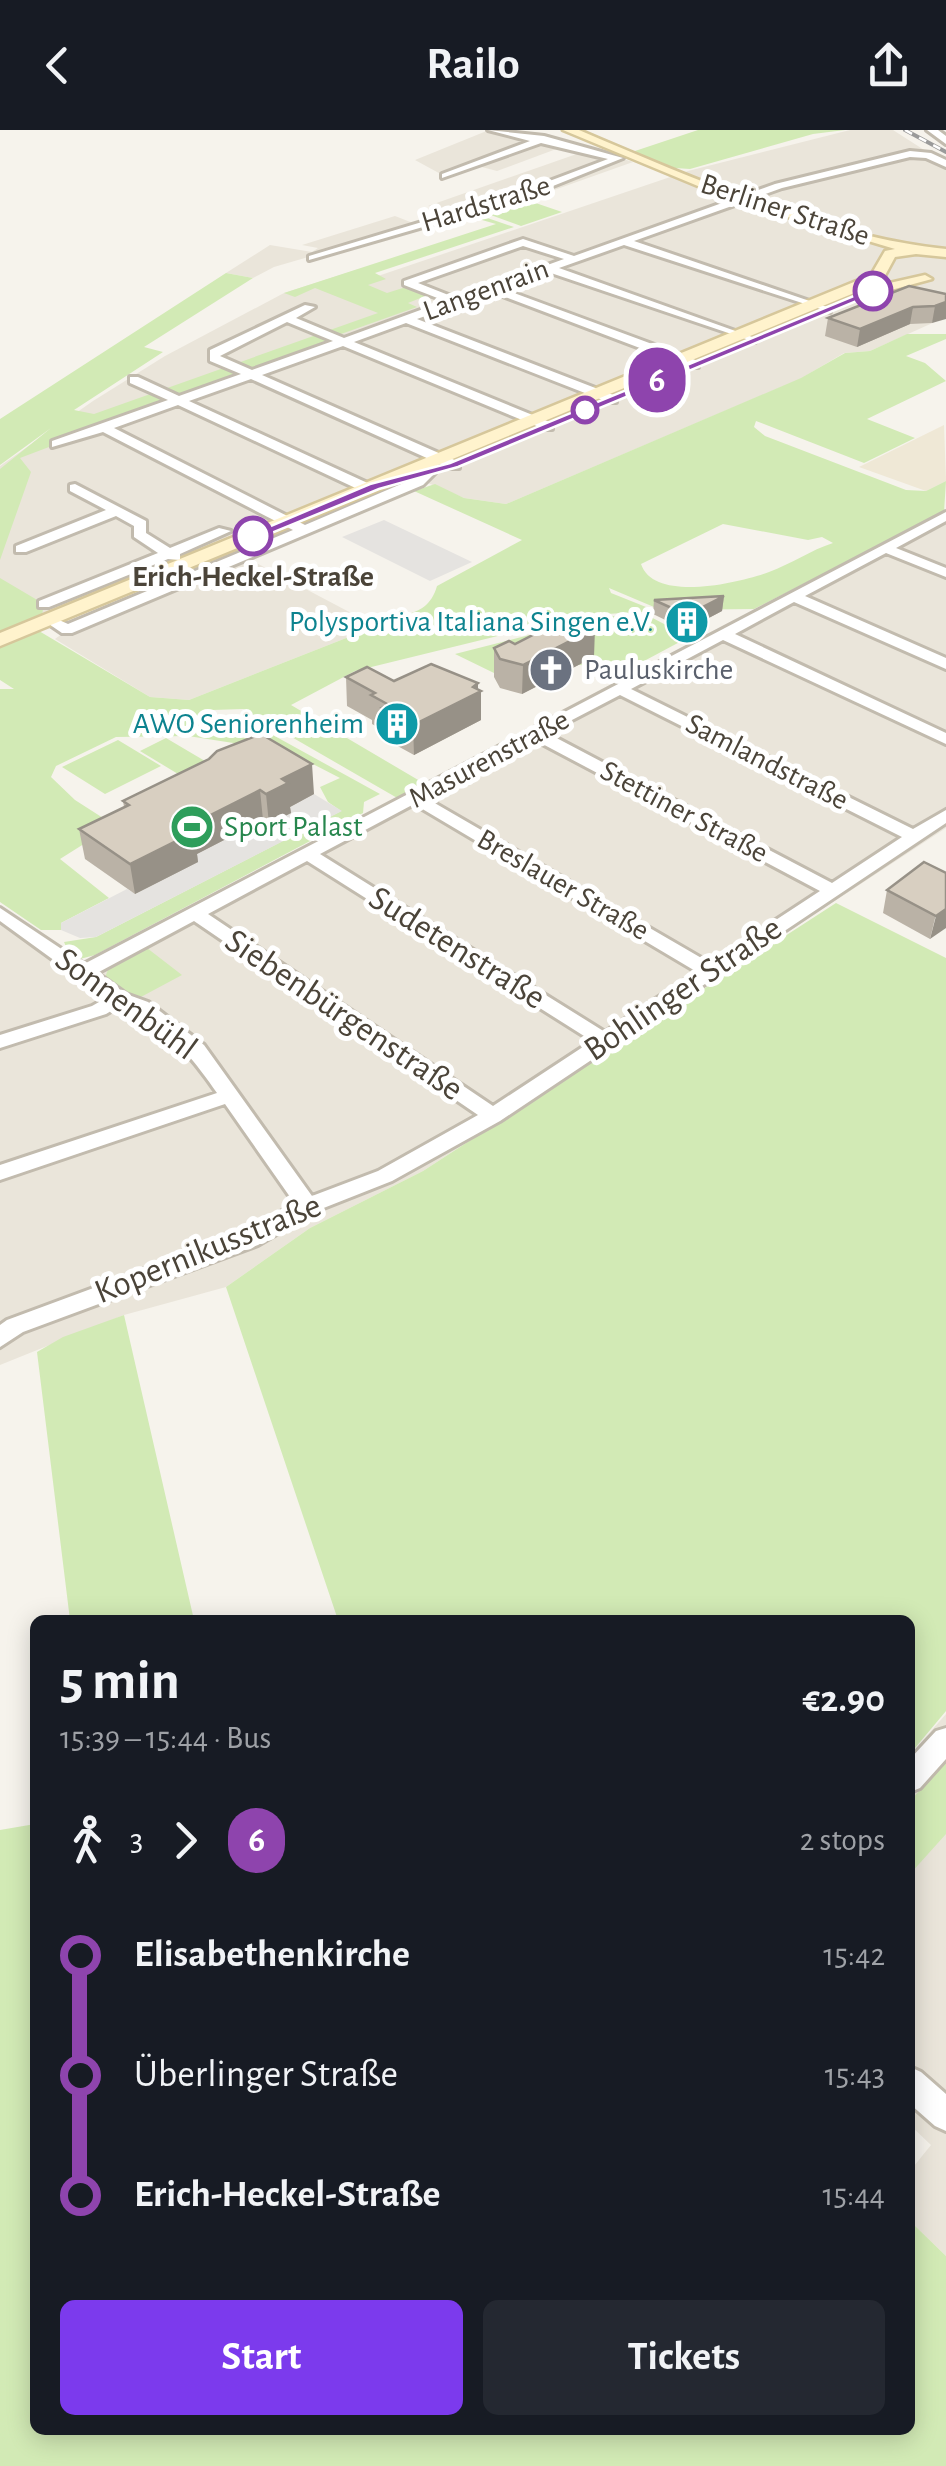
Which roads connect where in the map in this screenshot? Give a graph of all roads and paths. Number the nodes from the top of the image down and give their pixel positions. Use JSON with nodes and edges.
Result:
{"nodes":[{"id":1,"x":493,"y":130,"type":"edge"},
{"id":2,"x":569,"y":130,"type":"edge"},
{"id":3,"x":932,"y":130,"type":"edge"},
{"id":4,"x":544,"y":140,"type":"junction"},
{"id":5,"x":946,"y":141,"type":"edge"},
{"id":6,"x":596,"y":142,"type":"junction"},
{"id":7,"x":579,"y":146,"type":"junction"},
{"id":8,"x":946,"y":164,"type":"edge"},
{"id":9,"x":445,"y":176,"type":"dead end"},
{"id":10,"x":739,"y":199,"type":"junction"},
{"id":11,"x":622,"y":241,"type":"junction"},
{"id":12,"x":916,"y":250,"type":"junction"},
{"id":13,"x":945,"y":253,"type":"edge"},
{"id":14,"x":313,"y":258,"type":"dead end"},
{"id":15,"x":573,"y":259,"type":"junction"},
{"id":16,"x":473,"y":260,"type":"junction"},
{"id":17,"x":885,"y":262,"type":"junction"},
{"id":18,"x":547,"y":268,"type":"junction"},
{"id":19,"x":520,"y":278,"type":"junction"},
{"id":20,"x":491,"y":288,"type":"junction"},
{"id":21,"x":454,"y":301,"type":"junction"},
{"id":22,"x":310,"y":307,"type":"dead end"},
{"id":23,"x":819,"y":307,"type":"junction"},
{"id":24,"x":284,"y":317,"type":"junction"},
{"id":25,"x":406,"y":319,"type":"junction"},
{"id":26,"x":746,"y":338,"type":"junction"},
{"id":27,"x":343,"y":341,"type":"junction"},
{"id":28,"x":688,"y":362,"type":"junction"},
{"id":29,"x":251,"y":374,"type":"junction"},
{"id":30,"x":134,"y":380,"type":"dead end"},
{"id":31,"x":606,"y":396,"type":"junction"},
{"id":32,"x":178,"y":400,"type":"junction"},
{"id":33,"x":542,"y":423,"type":"junction"},
{"id":34,"x":103,"y":427,"type":"junction"},
{"id":35,"x":57,"y":444,"type":"dead end"},
{"id":36,"x":440,"y":466,"type":"junction"},
{"id":37,"x":75,"y":488,"type":"dead end"},
{"id":38,"x":372,"y":488,"type":"junction"},
{"id":39,"x":117,"y":512,"type":"junction"},
{"id":40,"x":946,"y":516,"type":"edge"},
{"id":41,"x":298,"y":526,"type":"junction"},
{"id":42,"x":224,"y":530,"type":"dead end"},
{"id":43,"x":21,"y":549,"type":"dead end"},
{"id":44,"x":887,"y":550,"type":"junction"},
{"id":45,"x":178,"y":558,"type":"junction"},
{"id":46,"x":946,"y":573,"type":"edge"},
{"id":47,"x":795,"y":597,"type":"junction"},
{"id":48,"x":53,"y":618,"type":"junction"},
{"id":49,"x":723,"y":634,"type":"junction"},
{"id":50,"x":0,"y":640,"type":"edge"},
{"id":51,"x":946,"y":664,"type":"edge"},
{"id":52,"x":620,"y":689,"type":"junction"},
{"id":53,"x":536,"y":734,"type":"junction"},
{"id":54,"x":946,"y":739,"type":"edge"},
{"id":55,"x":415,"y":798,"type":"junction"},
{"id":56,"x":946,"y":814,"type":"edge"},
{"id":57,"x":914,"y":836,"type":"junction"},
{"id":58,"x":310,"y":855,"type":"junction"},
{"id":59,"x":832,"y":890,"type":"junction"},
{"id":60,"x":196,"y":914,"type":"junction"},
{"id":61,"x":3,"y":919,"type":"edge"},
{"id":62,"x":710,"y":971,"type":"junction"},
{"id":63,"x":84,"y":972,"type":"junction"},
{"id":64,"x":119,"y":998,"type":"junction"},
{"id":65,"x":605,"y":1041,"type":"junction"},
{"id":66,"x":0,"y":1042,"type":"edge"},
{"id":67,"x":228,"y":1096,"type":"junction"},
{"id":68,"x":493,"y":1116,"type":"junction"},
{"id":69,"x":417,"y":1159,"type":"joint"},
{"id":70,"x":0,"y":1173,"type":"edge"},
{"id":71,"x":308,"y":1206,"type":"junction"},
{"id":72,"x":0,"y":1338,"type":"edge"},
{"id":73,"x":946,"y":1740,"type":"edge"},
{"id":74,"x":915,"y":1774,"type":"edge"},
{"id":75,"x":915,"y":2087,"type":"edge"},
{"id":76,"x":946,"y":2114,"type":"edge"}],
"edges":[{"from":1,"to":4,"type":"street","name":"Hardstraße"},
{"from":2,"to":6,"type":"street","name":"Berliner Straße"},
{"from":3,"to":5,"type":"street"},
{"from":4,"to":7,"type":"street","name":"Hardstraße"},
{"from":4,"to":9,"type":"street","name":"Hardstraße"},
{"from":6,"to":7,"type":"street","name":"Hardstraße"},
{"from":6,"to":10,"type":"street","name":"Berliner Straße"},
{"from":7,"to":14,"type":"street","name":"Hardstraße"},
{"from":8,"to":10,"type":"street","name":"Langenrain"},
{"from":10,"to":11,"type":"street","name":"Langenrain"},
{"from":10,"to":12,"type":"street","name":"Berliner Straße"},
{"from":10,"to":17,"type":"street","name":"Berliner Straße"},
{"from":11,"to":15,"type":"street","name":"Langenrain"},
{"from":11,"to":23,"type":"street"},
{"from":12,"to":13,"type":"street"},
{"from":12,"to":17,"type":"street"},
{"from":15,"to":16,"type":"street"},
{"from":15,"to":18,"type":"street","name":"Langenrain"},
{"from":16,"to":19,"type":"street"},
{"from":16,"to":21,"type":"street"},
{"from":17,"to":23,"type":"street"},
{"from":17,"to":23,"type":"street","name":"Berliner Straße"},
{"from":18,"to":19,"type":"street","name":"Langenrain"},
{"from":18,"to":26,"type":"street"},
{"from":19,"to":20,"type":"street","name":"Langenrain"},
{"from":20,"to":21,"type":"street","name":"Langenrain"},
{"from":20,"to":28,"type":"street"},
{"from":21,"to":25,"type":"street","name":"Langenrain"},
{"from":22,"to":24,"type":"street"},
{"from":23,"to":26,"type":"street"},
{"from":24,"to":27,"type":"street"},
{"from":24,"to":29,"type":"street"},
{"from":25,"to":27,"type":"street","name":"Langenrain"},
{"from":25,"to":31,"type":"street"},
{"from":26,"to":28,"type":"street"},
{"from":27,"to":29,"type":"street","name":"Langenrain"},
{"from":27,"to":33,"type":"street"},
{"from":28,"to":31,"type":"street"},
{"from":29,"to":32,"type":"street","name":"Langenrain"},
{"from":29,"to":36,"type":"street"},
{"from":30,"to":32,"type":"street"},
{"from":31,"to":33,"type":"street"},
{"from":32,"to":34,"type":"street","name":"Langenrain"},
{"from":32,"to":38,"type":"street"},
{"from":33,"to":36,"type":"street"},
{"from":34,"to":35,"type":"street","name":"Langenrain"},
{"from":34,"to":41,"type":"street"},
{"from":36,"to":38,"type":"street"},
{"from":36,"to":41,"type":"street"},
{"from":37,"to":39,"type":"street"},
{"from":38,"to":41,"type":"street"},
{"from":39,"to":43,"type":"street"},
{"from":39,"to":45,"type":"street"},
{"from":40,"to":44,"type":"street","name":"Masurenstraße"},
{"from":41,"to":45,"type":"street"},
{"from":41,"to":48,"type":"street"},
{"from":42,"to":45,"type":"street"},
{"from":44,"to":46,"type":"street"},
{"from":44,"to":47,"type":"street","name":"Masurenstraße"},
{"from":45,"to":48,"type":"street"},
{"from":47,"to":49,"type":"street","name":"Masurenstraße"},
{"from":47,"to":51,"type":"street"},
{"from":48,"to":50,"type":"street"},
{"from":49,"to":52,"type":"street","name":"Masurenstraße"},
{"from":49,"to":54,"type":"street"},
{"from":52,"to":53,"type":"street","name":"Masurenstraße"},
{"from":52,"to":57,"type":"street","name":"Samlandstraße"},
{"from":53,"to":55,"type":"street","name":"Masurenstraße"},
{"from":53,"to":59,"type":"street","name":"Stettiner Straße"},
{"from":55,"to":58,"type":"street","name":"Masurenstraße"},
{"from":55,"to":62,"type":"street","name":"Breslauer Straße"},
{"from":56,"to":57,"type":"street","name":"Bohlinger Straße"},
{"from":57,"to":59,"type":"street","name":"Bohlinger Straße"},
{"from":58,"to":60,"type":"street","name":"Masurenstraße"},
{"from":58,"to":65,"type":"street","name":"Sudetenstraße"},
{"from":59,"to":62,"type":"street","name":"Bohlinger Straße"},
{"from":60,"to":63,"type":"street","name":"Masurenstraße"},
{"from":60,"to":68,"type":"street","name":"Siebenbürgenstraße"},
{"from":61,"to":63,"type":"street","name":"Sonnenbühl"},
{"from":62,"to":65,"type":"street","name":"Bohlinger Straße"},
{"from":63,"to":64,"type":"street","name":"Sonnenbühl"},
{"from":64,"to":66,"type":"street"},
{"from":64,"to":67,"type":"street","name":"Sonnenbühl"},
{"from":65,"to":68,"type":"street","name":"Bohlinger Straße"},
{"from":67,"to":70,"type":"street"},
{"from":67,"to":71,"type":"street","name":"Sonnenbühl"},
{"from":68,"to":69,"type":"street","name":"Bohlinger Straße"},
{"from":69,"to":71,"type":"street","name":"Kopernikusstraße"},
{"from":71,"to":72,"type":"street","name":"Kopernikusstraße"},
{"from":73,"to":74,"type":"street"},
{"from":75,"to":76,"type":"street"}]}
